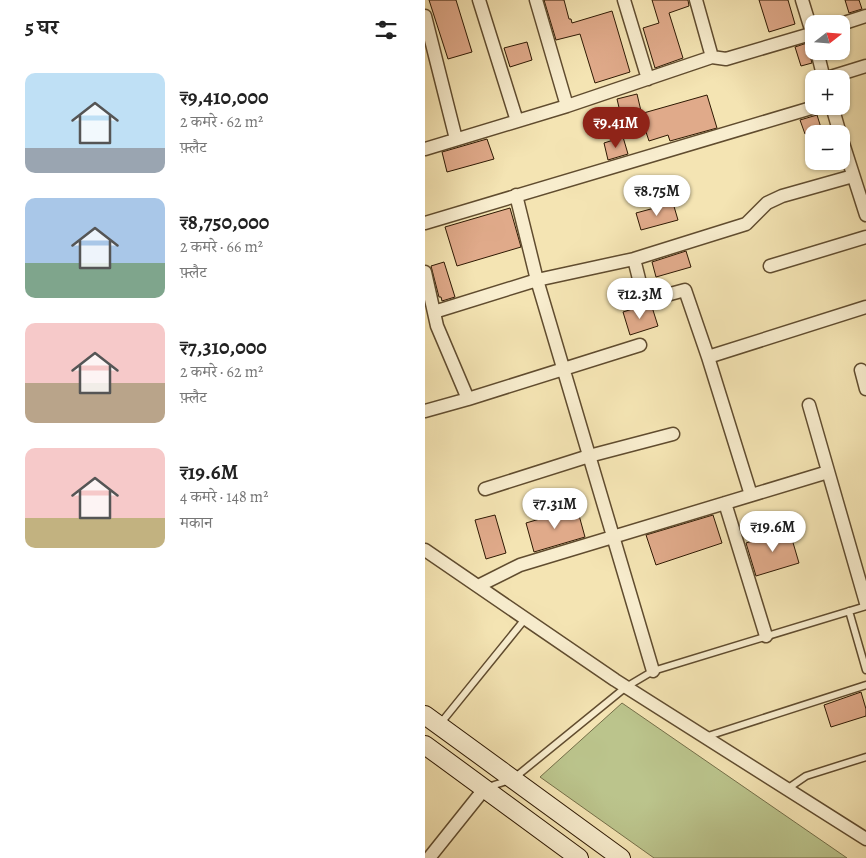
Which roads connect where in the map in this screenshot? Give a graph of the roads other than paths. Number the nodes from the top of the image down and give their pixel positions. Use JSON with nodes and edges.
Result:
{"nodes":[{"id":1,"x":479,"y":0,"type":"edge"},
{"id":2,"x":536,"y":0,"type":"edge"},
{"id":3,"x":624,"y":0,"type":"edge"},
{"id":4,"x":696,"y":0,"type":"edge"},
{"id":5,"x":802,"y":0,"type":"edge"},
{"id":6,"x":807,"y":15,"type":"edge"},
{"id":7,"x":425,"y":16,"type":"edge"},
{"id":8,"x":866,"y":16,"type":"edge"},
{"id":9,"x":850,"y":21,"type":"edge"},
{"id":10,"x":805,"y":37,"type":"edge"},
{"id":11,"x":712,"y":57,"type":"junction"},
{"id":12,"x":866,"y":66,"type":"edge"},
{"id":13,"x":850,"y":71,"type":"edge"},
{"id":14,"x":648,"y":79,"type":"junction"},
{"id":15,"x":567,"y":106,"type":"junction"},
{"id":16,"x":805,"y":110,"type":"edge"},
{"id":17,"x":517,"y":122,"type":"junction"},
{"id":18,"x":456,"y":139,"type":"junction"},
{"id":19,"x":425,"y":149,"type":"edge"},
{"id":20,"x":850,"y":158,"type":"edge"},
{"id":21,"x":859,"y":182,"type":"edge"},
{"id":22,"x":516,"y":196,"type":"junction"},
{"id":23,"x":866,"y":215,"type":"edge"},
{"id":24,"x":425,"y":223,"type":"edge"},
{"id":25,"x":866,"y":237,"type":"edge"},
{"id":26,"x":634,"y":259,"type":"junction"},
{"id":27,"x":770,"y":266,"type":"dead end"},
{"id":28,"x":425,"y":272,"type":"edge"},
{"id":29,"x":537,"y":280,"type":"junction"},
{"id":30,"x":866,"y":308,"type":"edge"},
{"id":31,"x":434,"y":312,"type":"junction"},
{"id":32,"x":640,"y":344,"type":"dead end"},
{"id":33,"x":708,"y":357,"type":"junction"},
{"id":34,"x":564,"y":369,"type":"junction"},
{"id":35,"x":861,"y":370,"type":"dead end"},
{"id":36,"x":866,"y":388,"type":"edge"},
{"id":37,"x":468,"y":399,"type":"junction"},
{"id":38,"x":809,"y":405,"type":"dead end"},
{"id":39,"x":425,"y":411,"type":"edge"},
{"id":40,"x":673,"y":434,"type":"dead end"},
{"id":41,"x":589,"y":456,"type":"junction"},
{"id":42,"x":828,"y":472,"type":"junction"},
{"id":43,"x":485,"y":489,"type":"dead end"},
{"id":44,"x":751,"y":495,"type":"junction"},
{"id":45,"x":725,"y":503,"type":"junction"},
{"id":46,"x":613,"y":537,"type":"junction"},
{"id":47,"x":425,"y":550,"type":"edge"},
{"id":48,"x":478,"y":586,"type":"junction"},
{"id":49,"x":866,"y":605,"type":"edge"},
{"id":50,"x":849,"y":611,"type":"junction"},
{"id":51,"x":525,"y":619,"type":"junction"},
{"id":52,"x":766,"y":636,"type":"junction"},
{"id":53,"x":653,"y":670,"type":"junction"},
{"id":54,"x":866,"y":670,"type":"edge"},
{"id":55,"x":866,"y":685,"type":"edge"},
{"id":56,"x":626,"y":687,"type":"junction"},
{"id":57,"x":425,"y":715,"type":"edge"},
{"id":58,"x":439,"y":725,"type":"junction"},
{"id":59,"x":704,"y":737,"type":"junction"},
{"id":60,"x":425,"y":745,"type":"edge"},
{"id":61,"x":866,"y":757,"type":"edge"},
{"id":62,"x":513,"y":779,"type":"junction"},
{"id":63,"x":485,"y":788,"type":"junction"},
{"id":64,"x":787,"y":789,"type":"junction"},
{"id":65,"x":866,"y":839,"type":"edge"},
{"id":66,"x":429,"y":858,"type":"edge"},
{"id":67,"x":579,"y":858,"type":"edge"},
{"id":68,"x":621,"y":858,"type":"edge"}],
"edges":[{"from":1,"to":17,"type":"street"},
{"from":2,"to":15,"type":"street"},
{"from":3,"to":14,"type":"street"},
{"from":4,"to":11,"type":"street"},
{"from":5,"to":6,"type":"street"},
{"from":7,"to":18,"type":"street"},
{"from":8,"to":9,"type":"street"},
{"from":10,"to":11,"type":"street"},
{"from":11,"to":14,"type":"street"},
{"from":12,"to":13,"type":"street"},
{"from":14,"to":15,"type":"street"},
{"from":15,"to":17,"type":"street"},
{"from":16,"to":22,"type":"street"},
{"from":17,"to":18,"type":"street"},
{"from":18,"to":19,"type":"street"},
{"from":20,"to":21,"type":"street"},
{"from":21,"to":23,"type":"street"},
{"from":21,"to":26,"type":"street"},
{"from":22,"to":24,"type":"street"},
{"from":22,"to":29,"type":"street"},
{"from":25,"to":27,"type":"street"},
{"from":26,"to":29,"type":"street"},
{"from":26,"to":33,"type":"street"},
{"from":28,"to":31,"type":"street"},
{"from":29,"to":31,"type":"street"},
{"from":29,"to":34,"type":"street"},
{"from":30,"to":33,"type":"street"},
{"from":31,"to":37,"type":"street"},
{"from":32,"to":34,"type":"street"},
{"from":33,"to":44,"type":"street"},
{"from":34,"to":37,"type":"street"},
{"from":34,"to":41,"type":"street"},
{"from":35,"to":36,"type":"street"},
{"from":37,"to":39,"type":"street"},
{"from":38,"to":42,"type":"street"},
{"from":40,"to":41,"type":"street"},
{"from":41,"to":43,"type":"street"},
{"from":41,"to":46,"type":"street"},
{"from":42,"to":44,"type":"street"},
{"from":42,"to":49,"type":"street"},
{"from":44,"to":45,"type":"street"},
{"from":45,"to":46,"type":"street"},
{"from":45,"to":52,"type":"street"},
{"from":46,"to":48,"type":"street"},
{"from":46,"to":53,"type":"street"},
{"from":47,"to":48,"type":"street"},
{"from":48,"to":51,"type":"street"},
{"from":49,"to":50,"type":"lane"},
{"from":50,"to":52,"type":"lane"},
{"from":50,"to":54,"type":"lane"},
{"from":51,"to":56,"type":"street"},
{"from":51,"to":58,"type":"lane"},
{"from":52,"to":53,"type":"lane"},
{"from":53,"to":56,"type":"lane"},
{"from":55,"to":59,"type":"lane"},
{"from":56,"to":59,"type":"street"},
{"from":56,"to":62,"type":"lane"},
{"from":57,"to":58,"type":"street"},
{"from":58,"to":62,"type":"street"},
{"from":59,"to":64,"type":"street"},
{"from":60,"to":63,"type":"street"},
{"from":61,"to":64,"type":"lane"},
{"from":62,"to":63,"type":"lane"},
{"from":62,"to":68,"type":"street"},
{"from":63,"to":66,"type":"street"},
{"from":63,"to":67,"type":"street"},
{"from":64,"to":65,"type":"street"}]}
